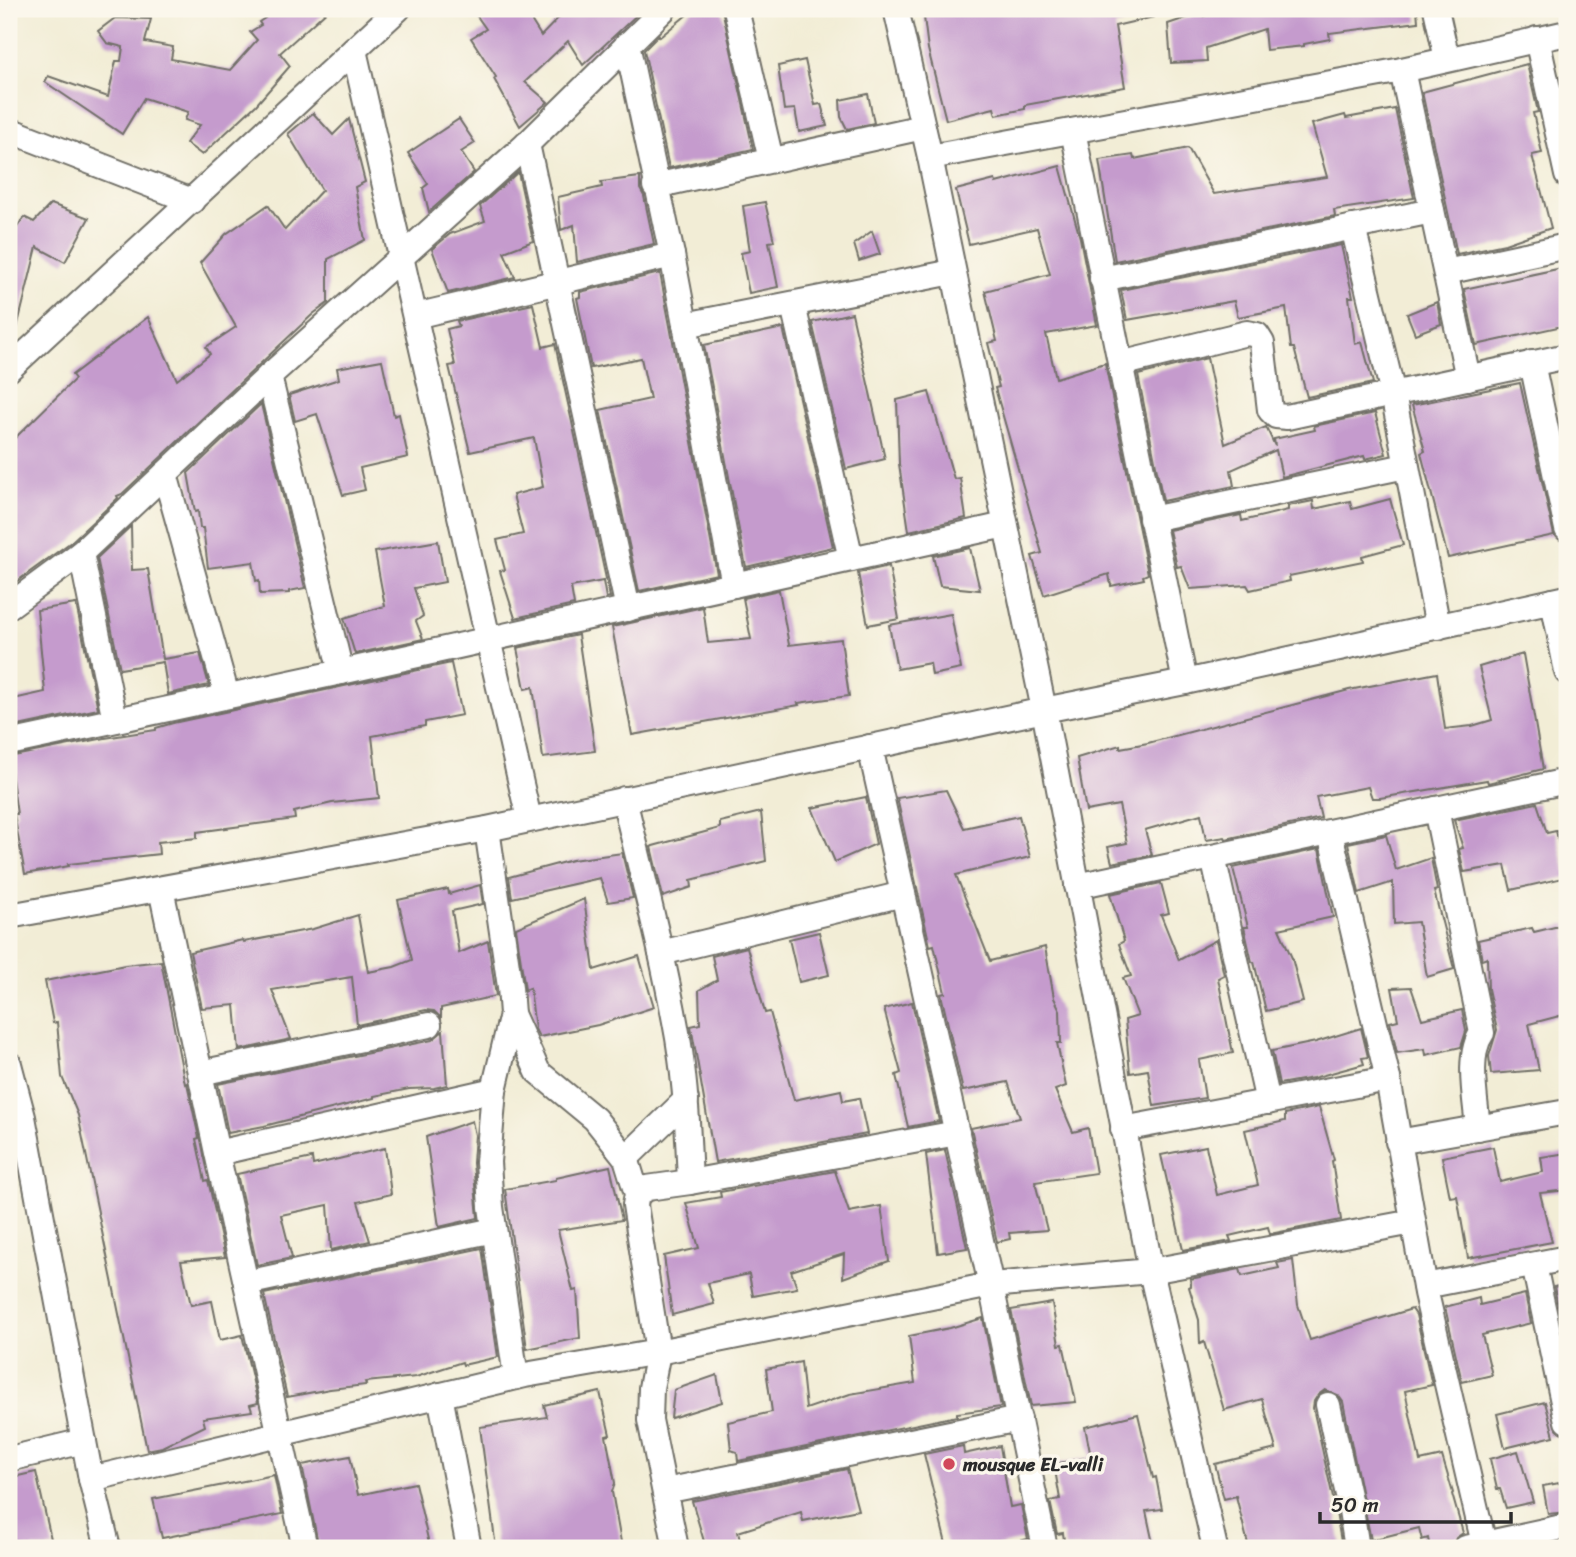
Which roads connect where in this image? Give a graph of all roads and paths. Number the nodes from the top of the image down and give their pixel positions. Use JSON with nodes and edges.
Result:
{"nodes":[{"id":1,"x":398,"y":9,"type":"edge"},
{"id":2,"x":664,"y":9,"type":"edge"},
{"id":3,"x":736,"y":9,"type":"edge"},
{"id":4,"x":896,"y":9,"type":"edge"},
{"id":5,"x":1436,"y":9,"type":"edge"},
{"id":6,"x":1567,"y":33,"type":"edge"},
{"id":7,"x":1537,"y":39,"type":"junction"},
{"id":8,"x":627,"y":44,"type":"junction"},
{"id":9,"x":354,"y":50,"type":"junction"},
{"id":10,"x":1447,"y":59,"type":"junction"},
{"id":11,"x":1402,"y":70,"type":"junction"},
{"id":12,"x":923,"y":127,"type":"junction"},
{"id":13,"x":1073,"y":131,"type":"junction"},
{"id":14,"x":14,"y":139,"type":"edge"},
{"id":15,"x":527,"y":144,"type":"junction"},
{"id":16,"x":929,"y":157,"type":"junction"},
{"id":17,"x":771,"y":160,"type":"junction"},
{"id":18,"x":1567,"y":172,"type":"edge"},
{"id":19,"x":656,"y":186,"type":"junction"},
{"id":20,"x":192,"y":201,"type":"junction"},
{"id":21,"x":1432,"y":211,"type":"junction"},
{"id":22,"x":1353,"y":227,"type":"junction"},
{"id":23,"x":1567,"y":246,"type":"edge"},
{"id":24,"x":672,"y":254,"type":"junction"},
{"id":25,"x":401,"y":255,"type":"junction"},
{"id":26,"x":953,"y":272,"type":"junction"},
{"id":27,"x":1446,"y":272,"type":"junction"},
{"id":28,"x":1102,"y":279,"type":"junction"},
{"id":29,"x":557,"y":281,"type":"junction"},
{"id":30,"x":793,"y":305,"type":"junction"},
{"id":31,"x":415,"y":316,"type":"junction"},
{"id":32,"x":685,"y":325,"type":"junction"},
{"id":33,"x":1567,"y":356,"type":"edge"},
{"id":34,"x":1532,"y":363,"type":"junction"},
{"id":35,"x":1120,"y":364,"type":"junction"},
{"id":36,"x":9,"y":369,"type":"edge"},
{"id":37,"x":269,"y":376,"type":"junction"},
{"id":38,"x":1468,"y":378,"type":"junction"},
{"id":39,"x":1393,"y":394,"type":"junction"},
{"id":40,"x":1406,"y":466,"type":"junction"},
{"id":41,"x":165,"y":474,"type":"junction"},
{"id":42,"x":1151,"y":519,"type":"junction"},
{"id":43,"x":1005,"y":525,"type":"junction"},
{"id":44,"x":1567,"y":529,"type":"edge"},
{"id":45,"x":81,"y":553,"type":"junction"},
{"id":46,"x":851,"y":559,"type":"junction"},
{"id":47,"x":734,"y":585,"type":"junction"},
{"id":48,"x":1560,"y":600,"type":"edge"},
{"id":49,"x":9,"y":606,"type":"edge"},
{"id":50,"x":628,"y":609,"type":"junction"},
{"id":51,"x":1438,"y":626,"type":"junction"},
{"id":52,"x":489,"y":640,"type":"junction"},
{"id":53,"x":341,"y":672,"type":"junction"},
{"id":54,"x":1567,"y":672,"type":"edge"},
{"id":55,"x":1185,"y":682,"type":"junction"},
{"id":56,"x":227,"y":696,"type":"junction"},
{"id":57,"x":1044,"y":709,"type":"junction"},
{"id":58,"x":116,"y":720,"type":"junction"},
{"id":59,"x":9,"y":743,"type":"edge"},
{"id":60,"x":870,"y":747,"type":"junction"},
{"id":61,"x":1567,"y":781,"type":"edge"},
{"id":62,"x":624,"y":799,"type":"junction"},
{"id":63,"x":1436,"y":809,"type":"junction"},
{"id":64,"x":529,"y":819,"type":"junction"},
{"id":65,"x":487,"y":829,"type":"junction"},
{"id":66,"x":1330,"y":832,"type":"junction"},
{"id":67,"x":1213,"y":857,"type":"junction"},
{"id":68,"x":1077,"y":886,"type":"junction"},
{"id":69,"x":161,"y":889,"type":"junction"},
{"id":70,"x":903,"y":894,"type":"junction"},
{"id":71,"x":9,"y":916,"type":"edge"},
{"id":72,"x":661,"y":953,"type":"junction"},
{"id":73,"x":512,"y":1014,"type":"junction"},
{"id":74,"x":429,"y":1025,"type":"dead end"},
{"id":75,"x":9,"y":1064,"type":"edge"},
{"id":76,"x":200,"y":1073,"type":"junction"},
{"id":77,"x":1388,"y":1079,"type":"junction"},
{"id":78,"x":494,"y":1090,"type":"junction"},
{"id":79,"x":686,"y":1100,"type":"junction"},
{"id":80,"x":1268,"y":1102,"type":"junction"},
{"id":81,"x":1567,"y":1112,"type":"edge"},
{"id":82,"x":16,"y":1119,"type":"edge"},
{"id":83,"x":1478,"y":1128,"type":"junction"},
{"id":84,"x":1122,"y":1129,"type":"junction"},
{"id":85,"x":957,"y":1133,"type":"junction"},
{"id":86,"x":1398,"y":1142,"type":"junction"},
{"id":87,"x":217,"y":1153,"type":"junction"},
{"id":88,"x":626,"y":1158,"type":"junction"},
{"id":89,"x":690,"y":1182,"type":"junction"},
{"id":90,"x":636,"y":1194,"type":"junction"},
{"id":91,"x":1413,"y":1222,"type":"junction"},
{"id":92,"x":494,"y":1230,"type":"junction"},
{"id":93,"x":1567,"y":1258,"type":"edge"},
{"id":94,"x":1534,"y":1265,"type":"junction"},
{"id":95,"x":1151,"y":1272,"type":"junction"},
{"id":96,"x":246,"y":1283,"type":"junction"},
{"id":97,"x":991,"y":1285,"type":"junction"},
{"id":98,"x":1425,"y":1286,"type":"junction"},
{"id":99,"x":658,"y":1352,"type":"junction"},
{"id":100,"x":516,"y":1377,"type":"junction"},
{"id":101,"x":440,"y":1395,"type":"junction"},
{"id":102,"x":1328,"y":1405,"type":"dead end"},
{"id":103,"x":1018,"y":1419,"type":"junction"},
{"id":104,"x":1567,"y":1421,"type":"edge"},
{"id":105,"x":279,"y":1432,"type":"junction"},
{"id":106,"x":85,"y":1441,"type":"junction"},
{"id":107,"x":9,"y":1459,"type":"edge"},
{"id":108,"x":91,"y":1479,"type":"junction"},
{"id":109,"x":665,"y":1491,"type":"junction"},
{"id":110,"x":1567,"y":1526,"type":"edge"},
{"id":111,"x":1475,"y":1546,"type":"edge"},
{"id":112,"x":108,"y":1548,"type":"edge"},
{"id":113,"x":305,"y":1548,"type":"edge"},
{"id":114,"x":470,"y":1548,"type":"edge"},
{"id":115,"x":676,"y":1548,"type":"edge"},
{"id":116,"x":1045,"y":1548,"type":"edge"},
{"id":117,"x":1215,"y":1548,"type":"edge"},
{"id":118,"x":1357,"y":1548,"type":"edge"}],
"edges":[{"from":1,"to":9,"type":"street"},
{"from":2,"to":8,"type":"street"},
{"from":3,"to":17,"type":"street"},
{"from":4,"to":12,"type":"street"},
{"from":5,"to":10,"type":"street"},
{"from":6,"to":7,"type":"street"},
{"from":7,"to":10,"type":"street"},
{"from":7,"to":18,"type":"street"},
{"from":8,"to":15,"type":"street"},
{"from":8,"to":19,"type":"street"},
{"from":9,"to":20,"type":"street"},
{"from":9,"to":25,"type":"street"},
{"from":10,"to":11,"type":"street"},
{"from":11,"to":13,"type":"street"},
{"from":11,"to":21,"type":"street"},
{"from":12,"to":16,"type":"street"},
{"from":12,"to":17,"type":"street"},
{"from":13,"to":16,"type":"street"},
{"from":13,"to":28,"type":"street"},
{"from":14,"to":20,"type":"street"},
{"from":15,"to":25,"type":"street"},
{"from":15,"to":29,"type":"street"},
{"from":16,"to":26,"type":"street"},
{"from":17,"to":19,"type":"street"},
{"from":19,"to":24,"type":"street"},
{"from":20,"to":36,"type":"street"},
{"from":21,"to":22,"type":"street"},
{"from":21,"to":27,"type":"street"},
{"from":22,"to":28,"type":"street"},
{"from":22,"to":39,"type":"street"},
{"from":23,"to":27,"type":"street"},
{"from":24,"to":29,"type":"street"},
{"from":24,"to":32,"type":"street"},
{"from":25,"to":31,"type":"street"},
{"from":25,"to":37,"type":"street"},
{"from":26,"to":30,"type":"street"},
{"from":26,"to":43,"type":"street"},
{"from":27,"to":38,"type":"street"},
{"from":28,"to":35,"type":"street"},
{"from":29,"to":31,"type":"street"},
{"from":29,"to":50,"type":"street"},
{"from":30,"to":32,"type":"street"},
{"from":30,"to":46,"type":"street"},
{"from":31,"to":52,"type":"street"},
{"from":32,"to":47,"type":"street"},
{"from":33,"to":34,"type":"street"},
{"from":34,"to":38,"type":"street"},
{"from":34,"to":44,"type":"street"},
{"from":35,"to":39,"type":"street"},
{"from":35,"to":42,"type":"street"},
{"from":37,"to":41,"type":"street"},
{"from":37,"to":53,"type":"street"},
{"from":38,"to":39,"type":"street"},
{"from":39,"to":40,"type":"street"},
{"from":40,"to":42,"type":"street"},
{"from":40,"to":51,"type":"street"},
{"from":41,"to":45,"type":"street"},
{"from":41,"to":56,"type":"street"},
{"from":42,"to":55,"type":"street"},
{"from":43,"to":46,"type":"street"},
{"from":43,"to":57,"type":"street"},
{"from":45,"to":49,"type":"street"},
{"from":45,"to":58,"type":"street"},
{"from":46,"to":47,"type":"street"},
{"from":47,"to":50,"type":"street"},
{"from":48,"to":51,"type":"street"},
{"from":48,"to":54,"type":"street"},
{"from":50,"to":52,"type":"street"},
{"from":51,"to":55,"type":"street"},
{"from":52,"to":53,"type":"street"},
{"from":52,"to":64,"type":"street"},
{"from":53,"to":56,"type":"street"},
{"from":55,"to":57,"type":"street"},
{"from":56,"to":58,"type":"street"},
{"from":57,"to":60,"type":"street"},
{"from":57,"to":68,"type":"street"},
{"from":58,"to":59,"type":"street"},
{"from":60,"to":62,"type":"street"},
{"from":60,"to":70,"type":"street"},
{"from":61,"to":63,"type":"street"},
{"from":62,"to":64,"type":"street"},
{"from":62,"to":72,"type":"street"},
{"from":63,"to":66,"type":"street"},
{"from":63,"to":83,"type":"street"},
{"from":64,"to":65,"type":"street"},
{"from":65,"to":69,"type":"street"},
{"from":65,"to":73,"type":"street"},
{"from":66,"to":67,"type":"street"},
{"from":66,"to":77,"type":"street"},
{"from":67,"to":68,"type":"street"},
{"from":67,"to":80,"type":"street"},
{"from":68,"to":84,"type":"street"},
{"from":69,"to":71,"type":"street"},
{"from":69,"to":76,"type":"street"},
{"from":70,"to":72,"type":"street"},
{"from":70,"to":85,"type":"street"},
{"from":72,"to":79,"type":"street"},
{"from":73,"to":78,"type":"street"},
{"from":73,"to":88,"type":"street"},
{"from":74,"to":76,"type":"street"},
{"from":75,"to":82,"type":"street"},
{"from":76,"to":87,"type":"street"},
{"from":77,"to":80,"type":"street"},
{"from":77,"to":86,"type":"street"},
{"from":78,"to":87,"type":"street"},
{"from":78,"to":92,"type":"street"},
{"from":79,"to":88,"type":"street"},
{"from":79,"to":89,"type":"street"},
{"from":80,"to":84,"type":"street"},
{"from":81,"to":83,"type":"street"},
{"from":82,"to":106,"type":"street"},
{"from":83,"to":86,"type":"street"},
{"from":84,"to":95,"type":"street"},
{"from":85,"to":89,"type":"street"},
{"from":85,"to":97,"type":"street"},
{"from":86,"to":91,"type":"street"},
{"from":87,"to":96,"type":"street"},
{"from":88,"to":90,"type":"street"},
{"from":89,"to":90,"type":"street"},
{"from":90,"to":99,"type":"street"},
{"from":91,"to":95,"type":"street"},
{"from":91,"to":98,"type":"street"},
{"from":92,"to":96,"type":"street"},
{"from":92,"to":100,"type":"street"},
{"from":93,"to":94,"type":"street"},
{"from":94,"to":98,"type":"street"},
{"from":94,"to":104,"type":"street"},
{"from":95,"to":97,"type":"street"},
{"from":95,"to":117,"type":"street"},
{"from":96,"to":105,"type":"street"},
{"from":97,"to":99,"type":"street"},
{"from":97,"to":103,"type":"street"},
{"from":98,"to":111,"type":"street"},
{"from":99,"to":100,"type":"street"},
{"from":99,"to":109,"type":"street"},
{"from":100,"to":101,"type":"street"},
{"from":101,"to":105,"type":"street"},
{"from":101,"to":114,"type":"street"},
{"from":102,"to":118,"type":"street"},
{"from":103,"to":109,"type":"street"},
{"from":103,"to":116,"type":"street"},
{"from":105,"to":108,"type":"street"},
{"from":105,"to":113,"type":"street"},
{"from":106,"to":107,"type":"street"},
{"from":106,"to":108,"type":"street"},
{"from":108,"to":112,"type":"street"},
{"from":109,"to":115,"type":"street"},
{"from":110,"to":111,"type":"street"}]}
